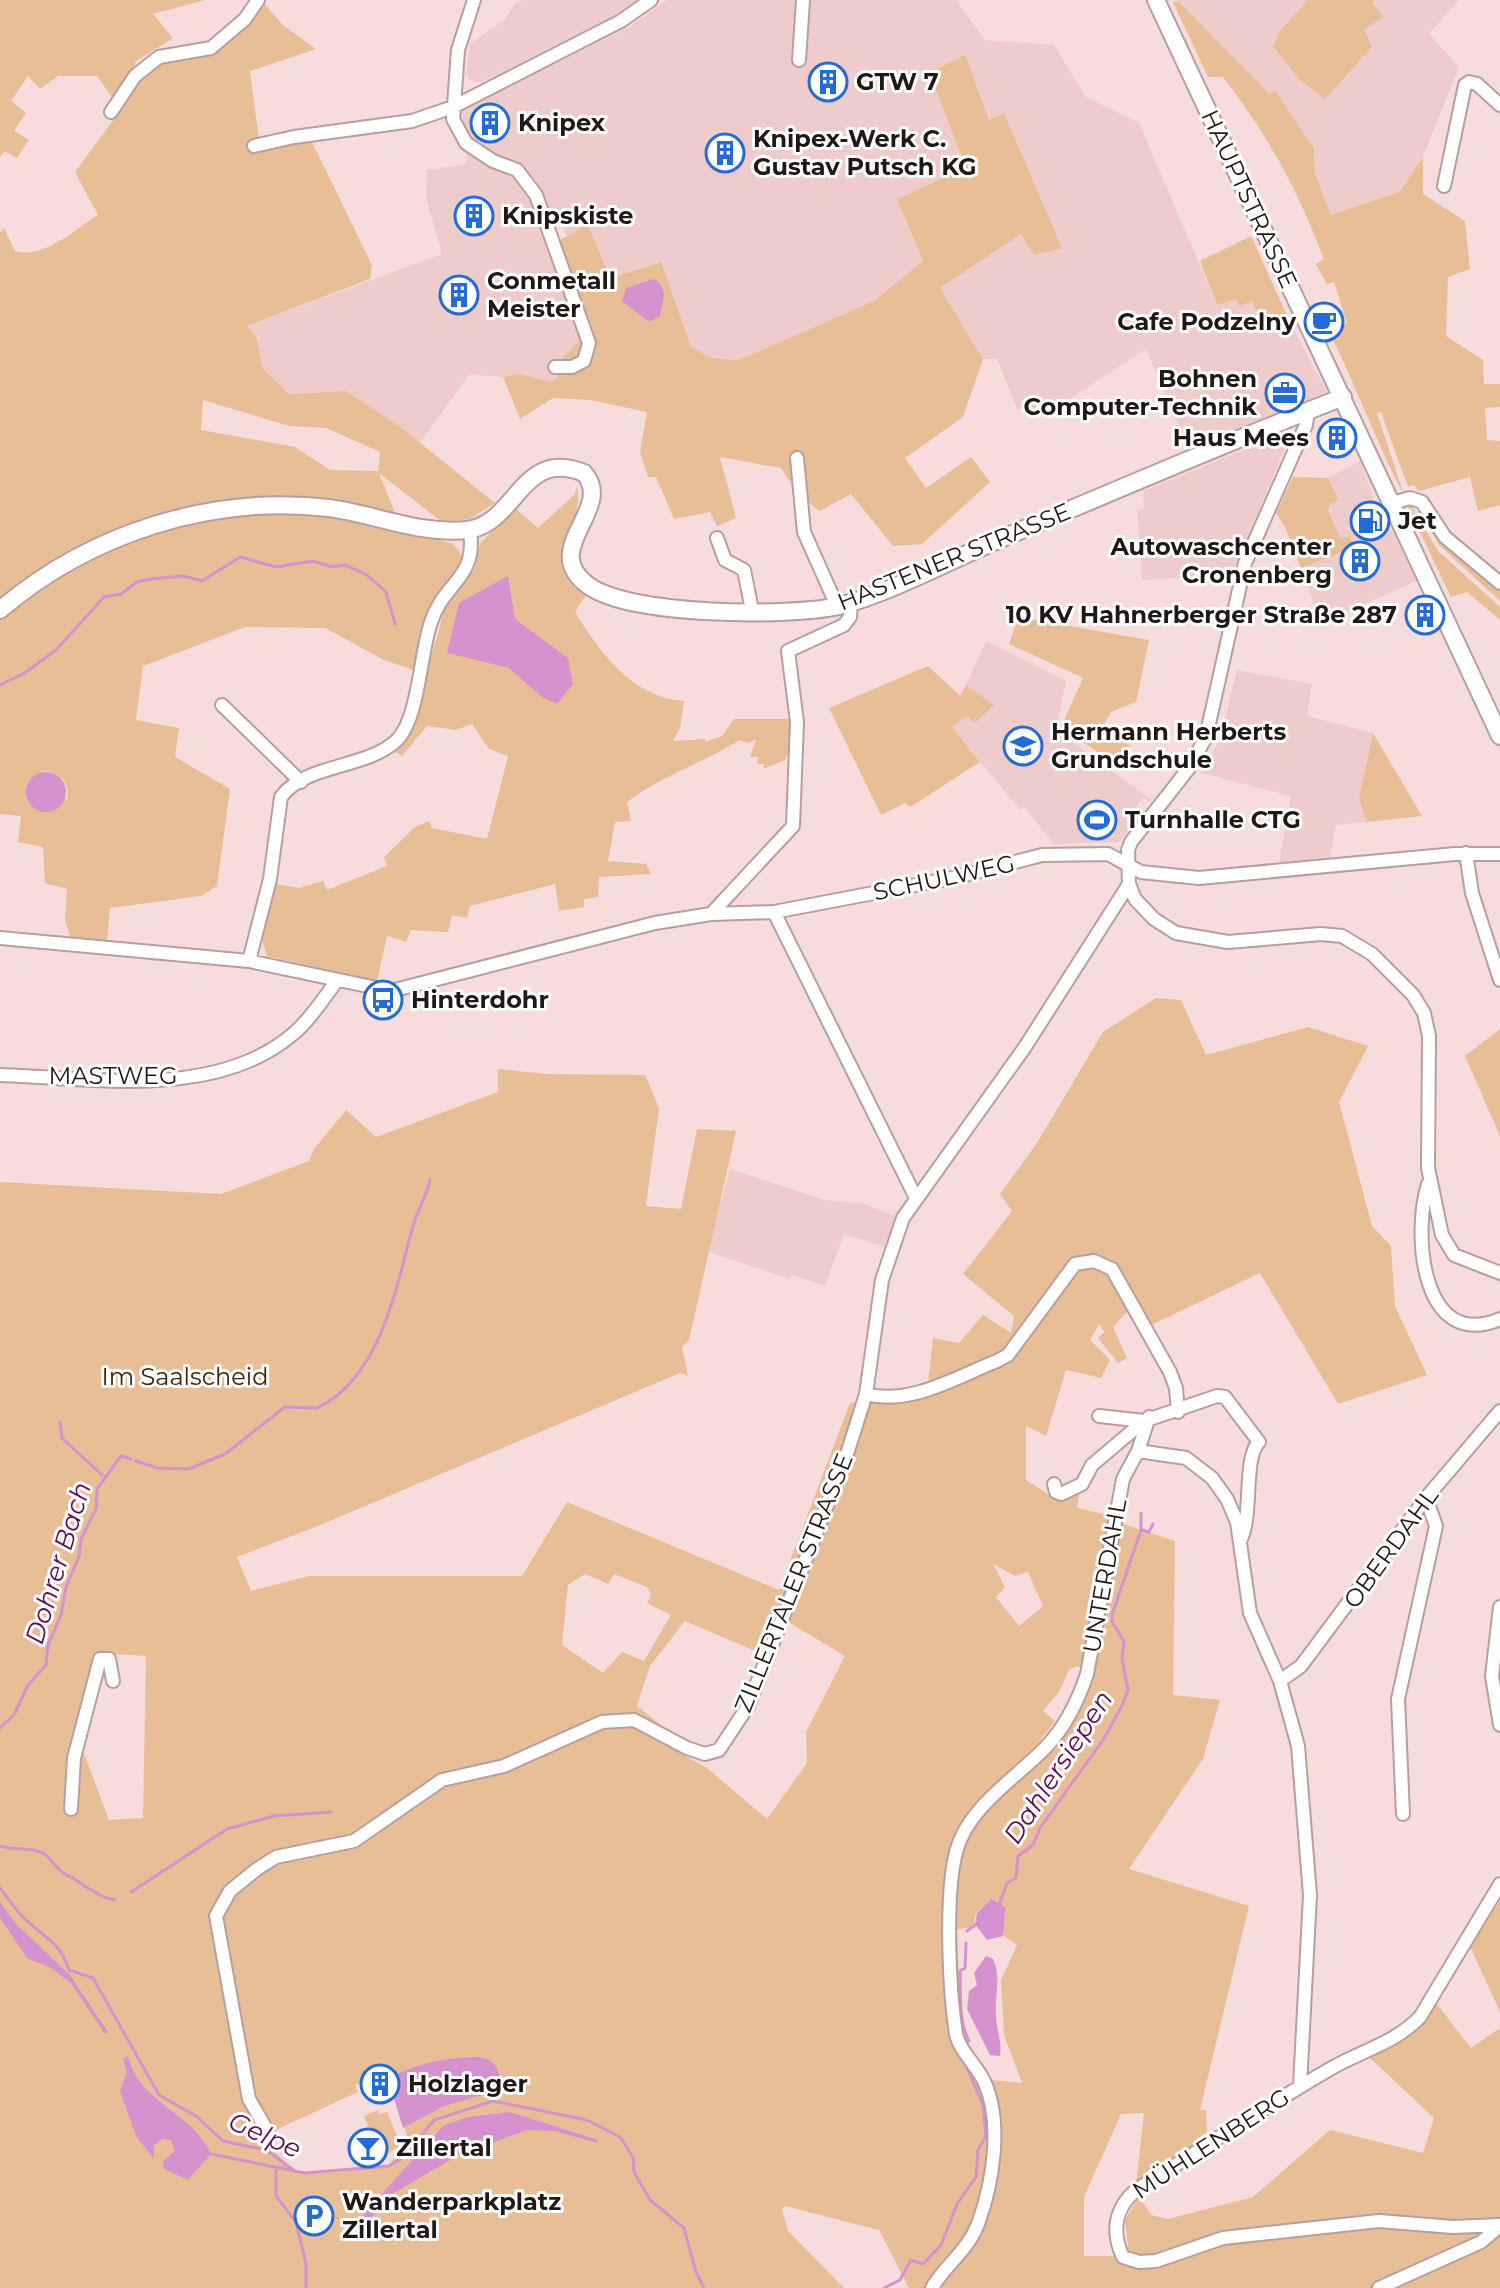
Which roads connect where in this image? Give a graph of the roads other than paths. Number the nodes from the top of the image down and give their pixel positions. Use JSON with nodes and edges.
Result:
{"nodes":[{"id":1,"x":258,"y":0,"type":"edge"},
{"id":2,"x":474,"y":0,"type":"edge"},
{"id":3,"x":651,"y":0,"type":"edge"},
{"id":4,"x":803,"y":0,"type":"edge"},
{"id":5,"x":1156,"y":0,"type":"edge"},
{"id":6,"x":799,"y":60,"type":"dead end"},
{"id":7,"x":1500,"y":105,"type":"edge"},
{"id":8,"x":453,"y":107,"type":"junction"},
{"id":9,"x":111,"y":112,"type":"dead end"},
{"id":10,"x":254,"y":146,"type":"dead end"},
{"id":11,"x":1444,"y":186,"type":"dead end"},
{"id":12,"x":555,"y":367,"type":"dead end"},
{"id":13,"x":1343,"y":397,"type":"junction"},
{"id":14,"x":1308,"y":411,"type":"junction"},
{"id":15,"x":797,"y":458,"type":"dead end"},
{"id":16,"x":1392,"y":503,"type":"junction"},
{"id":17,"x":470,"y":530,"type":"junction"},
{"id":18,"x":717,"y":538,"type":"dead end"},
{"id":19,"x":1500,"y":583,"type":"edge"},
{"id":20,"x":844,"y":604,"type":"junction"},
{"id":21,"x":0,"y":610,"type":"edge"},
{"id":22,"x":752,"y":610,"type":"junction"},
{"id":23,"x":222,"y":705,"type":"dead end"},
{"id":24,"x":1500,"y":736,"type":"edge"},
{"id":25,"x":301,"y":782,"type":"junction"},
{"id":26,"x":1466,"y":853,"type":"junction"},
{"id":27,"x":1500,"y":854,"type":"edge"},
{"id":28,"x":1128,"y":865,"type":"junction"},
{"id":29,"x":1129,"y":884,"type":"junction"},
{"id":30,"x":774,"y":912,"type":"junction"},
{"id":31,"x":711,"y":914,"type":"junction"},
{"id":32,"x":0,"y":938,"type":"edge"},
{"id":33,"x":249,"y":961,"type":"junction"},
{"id":34,"x":1500,"y":980,"type":"edge"},
{"id":35,"x":336,"y":982,"type":"junction"},
{"id":36,"x":0,"y":1075,"type":"edge"},
{"id":37,"x":1429,"y":1181,"type":"junction"},
{"id":38,"x":916,"y":1198,"type":"junction"},
{"id":39,"x":1500,"y":1273,"type":"edge"},
{"id":40,"x":1500,"y":1319,"type":"edge"},
{"id":41,"x":866,"y":1394,"type":"junction"},
{"id":42,"x":1500,"y":1411,"type":"edge"},
{"id":43,"x":1178,"y":1412,"type":"junction"},
{"id":44,"x":1099,"y":1416,"type":"dead end"},
{"id":45,"x":1146,"y":1419,"type":"junction"},
{"id":46,"x":1138,"y":1451,"type":"junction"},
{"id":47,"x":1054,"y":1484,"type":"dead end"},
{"id":48,"x":1426,"y":1498,"type":"junction"},
{"id":49,"x":1240,"y":1542,"type":"junction"},
{"id":50,"x":1500,"y":1607,"type":"edge"},
{"id":51,"x":113,"y":1681,"type":"dead end"},
{"id":52,"x":1280,"y":1681,"type":"junction"},
{"id":53,"x":1500,"y":1725,"type":"edge"},
{"id":54,"x":71,"y":1809,"type":"dead end"},
{"id":55,"x":1403,"y":1814,"type":"dead end"},
{"id":56,"x":1500,"y":1884,"type":"edge"},
{"id":57,"x":1300,"y":2086,"type":"junction"},
{"id":58,"x":268,"y":2132,"type":"dead end"},
{"id":59,"x":1500,"y":2226,"type":"edge"},
{"id":60,"x":932,"y":2288,"type":"edge"},
{"id":61,"x":1379,"y":2288,"type":"edge"}],
"edges":[{"from":1,"to":9,"type":"street"},
{"from":2,"to":8,"type":"street"},
{"from":3,"to":8,"type":"street"},
{"from":4,"to":6,"type":"street"},
{"from":5,"to":13,"type":"main road","name":"HAUPTSTRASSE"},
{"from":7,"to":11,"type":"street"},
{"from":8,"to":10,"type":"street"},
{"from":8,"to":12,"type":"street"},
{"from":13,"to":14,"type":"main road","name":"HASTENER STRASSE"},
{"from":13,"to":16,"type":"main road","name":"HAUPTSTRASSE"},
{"from":14,"to":20,"type":"main road","name":"HASTENER STRASSE"},
{"from":14,"to":28,"type":"street"},
{"from":15,"to":20,"type":"street"},
{"from":16,"to":19,"type":"street"},
{"from":16,"to":24,"type":"main road","name":"HAUPTSTRASSE"},
{"from":17,"to":21,"type":"main road"},
{"from":17,"to":22,"type":"main road","name":"HASTENER STRASSE"},
{"from":17,"to":25,"type":"street"},
{"from":18,"to":22,"type":"street"},
{"from":20,"to":22,"type":"main road","name":"HASTENER STRASSE"},
{"from":20,"to":31,"type":"street"},
{"from":23,"to":25,"type":"street"},
{"from":25,"to":33,"type":"street"},
{"from":26,"to":27,"type":"street","name":"SCHULWEG"},
{"from":26,"to":28,"type":"street","name":"SCHULWEG"},
{"from":26,"to":34,"type":"street"},
{"from":28,"to":29,"type":"street"},
{"from":28,"to":30,"type":"street","name":"SCHULWEG"},
{"from":29,"to":37,"type":"street"},
{"from":29,"to":38,"type":"street","name":"ZILLERTALER STRASSE"},
{"from":30,"to":31,"type":"street","name":"SCHULWEG"},
{"from":30,"to":38,"type":"street"},
{"from":31,"to":35,"type":"street","name":"SCHULWEG"},
{"from":32,"to":33,"type":"street"},
{"from":33,"to":35,"type":"street"},
{"from":35,"to":36,"type":"street","name":"MASTWEG"},
{"from":37,"to":39,"type":"street"},
{"from":37,"to":40,"type":"street"},
{"from":38,"to":41,"type":"street","name":"ZILLERTALER STRASSE"},
{"from":41,"to":43,"type":"street"},
{"from":41,"to":58,"type":"street","name":"ZILLERTALER STRASSE"},
{"from":42,"to":48,"type":"street","name":"OBERDAHL"},
{"from":43,"to":45,"type":"street"},
{"from":43,"to":49,"type":"street"},
{"from":44,"to":45,"type":"street"},
{"from":45,"to":46,"type":"street","name":"UNTERDAHL"},
{"from":45,"to":47,"type":"street","name":"UNTERDAHL"},
{"from":46,"to":49,"type":"street"},
{"from":46,"to":60,"type":"street","name":"UNTERDAHL"},
{"from":48,"to":52,"type":"street","name":"OBERDAHL"},
{"from":48,"to":55,"type":"street"},
{"from":49,"to":52,"type":"street"},
{"from":50,"to":53,"type":"street"},
{"from":51,"to":54,"type":"street"},
{"from":52,"to":57,"type":"street"},
{"from":56,"to":57,"type":"street","name":"MÜHLENBERG"},
{"from":57,"to":59,"type":"street","name":"MÜHLENBERG"},
{"from":59,"to":61,"type":"street"}]}
